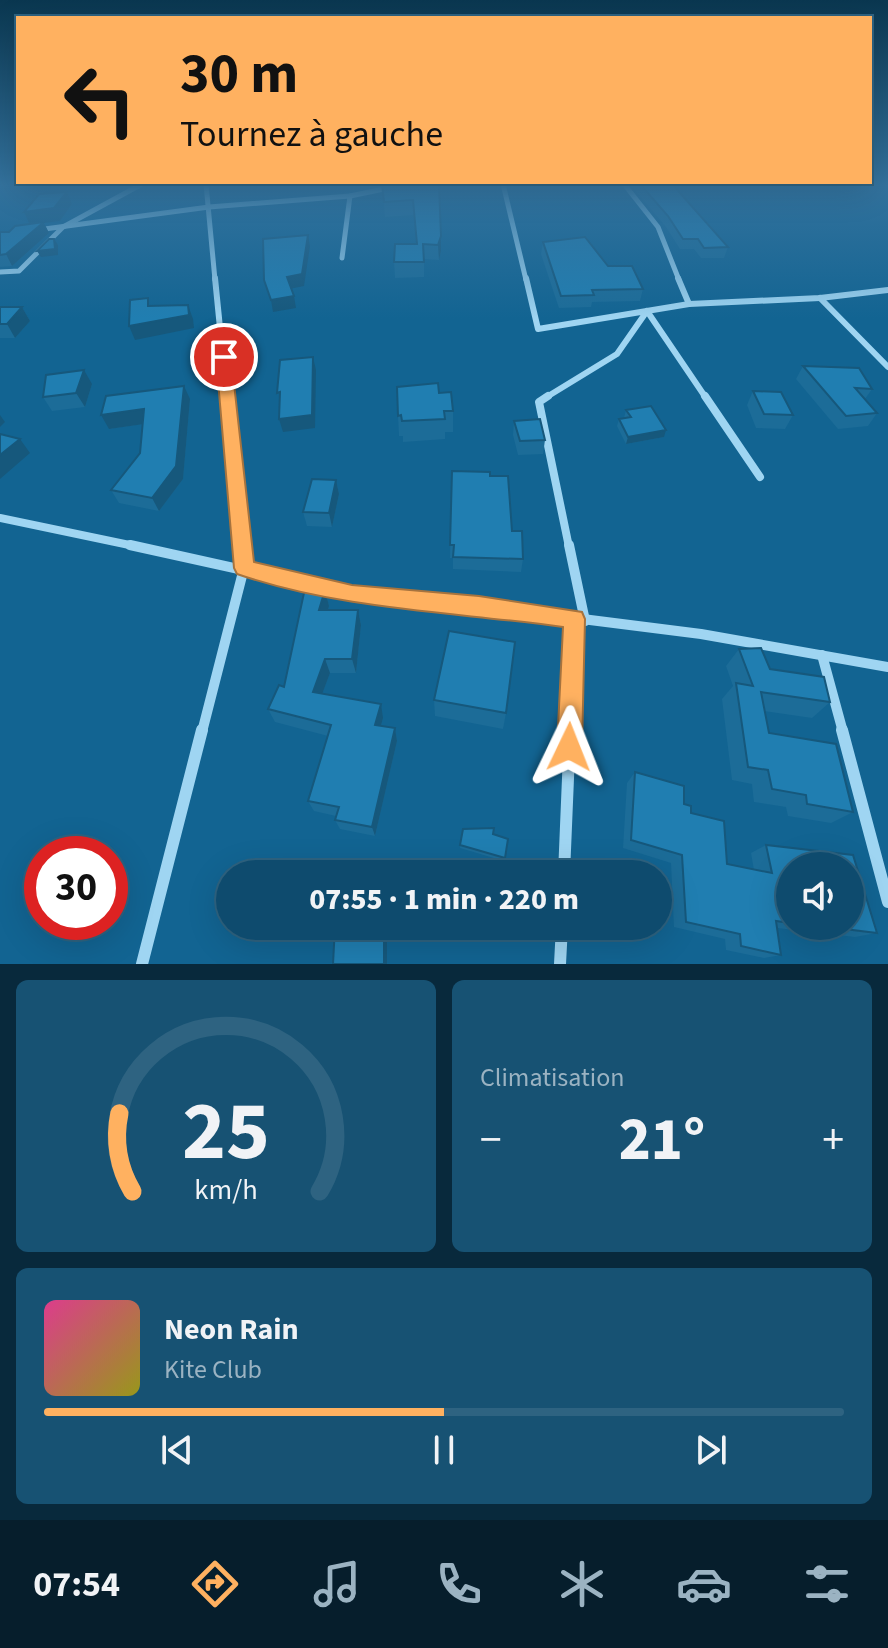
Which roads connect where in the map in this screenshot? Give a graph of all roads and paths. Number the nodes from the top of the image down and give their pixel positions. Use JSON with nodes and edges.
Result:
{"nodes":[{"id":1,"x":42,"y":229,"type":"edge"},
{"id":2,"x":61,"y":229,"type":"edge"},
{"id":3,"x":211,"y":229,"type":"edge"},
{"id":4,"x":346,"y":229,"type":"edge"},
{"id":5,"x":514,"y":229,"type":"edge"},
{"id":6,"x":659,"y":229,"type":"edge"},
{"id":7,"x":32,"y":230,"type":"edge"},
{"id":8,"x":342,"y":258,"type":"dead end"},
{"id":9,"x":0,"y":272,"type":"edge"},
{"id":10,"x":888,"y":290,"type":"edge"},
{"id":11,"x":820,"y":298,"type":"junction"},
{"id":12,"x":689,"y":304,"type":"junction"},
{"id":13,"x":647,"y":311,"type":"junction"},
{"id":14,"x":888,"y":367,"type":"edge"},
{"id":15,"x":760,"y":477,"type":"dead end"},
{"id":16,"x":0,"y":518,"type":"edge"},
{"id":17,"x":244,"y":568,"type":"junction"},
{"id":18,"x":580,"y":620,"type":"junction"},
{"id":19,"x":822,"y":655,"type":"junction"},
{"id":20,"x":888,"y":667,"type":"edge"},
{"id":21,"x":565,"y":860,"type":"edge"},
{"id":22,"x":888,"y":902,"type":"edge"},
{"id":23,"x":561,"y":940,"type":"edge"},
{"id":24,"x":142,"y":964,"type":"edge"},
{"id":25,"x":560,"y":964,"type":"edge"}],
"edges":[{"from":1,"to":7,"type":"street"},
{"from":2,"to":9,"type":"street"},
{"from":3,"to":17,"type":"street"},
{"from":4,"to":8,"type":"street"},
{"from":5,"to":13,"type":"street"},
{"from":6,"to":12,"type":"street"},
{"from":10,"to":11,"type":"street"},
{"from":11,"to":12,"type":"street"},
{"from":11,"to":14,"type":"street"},
{"from":12,"to":13,"type":"street"},
{"from":13,"to":15,"type":"street"},
{"from":13,"to":18,"type":"street"},
{"from":16,"to":17,"type":"street"},
{"from":17,"to":18,"type":"street"},
{"from":17,"to":24,"type":"street"},
{"from":18,"to":19,"type":"street"},
{"from":18,"to":21,"type":"street"},
{"from":19,"to":20,"type":"street"},
{"from":19,"to":22,"type":"street"},
{"from":23,"to":25,"type":"street"}]}
